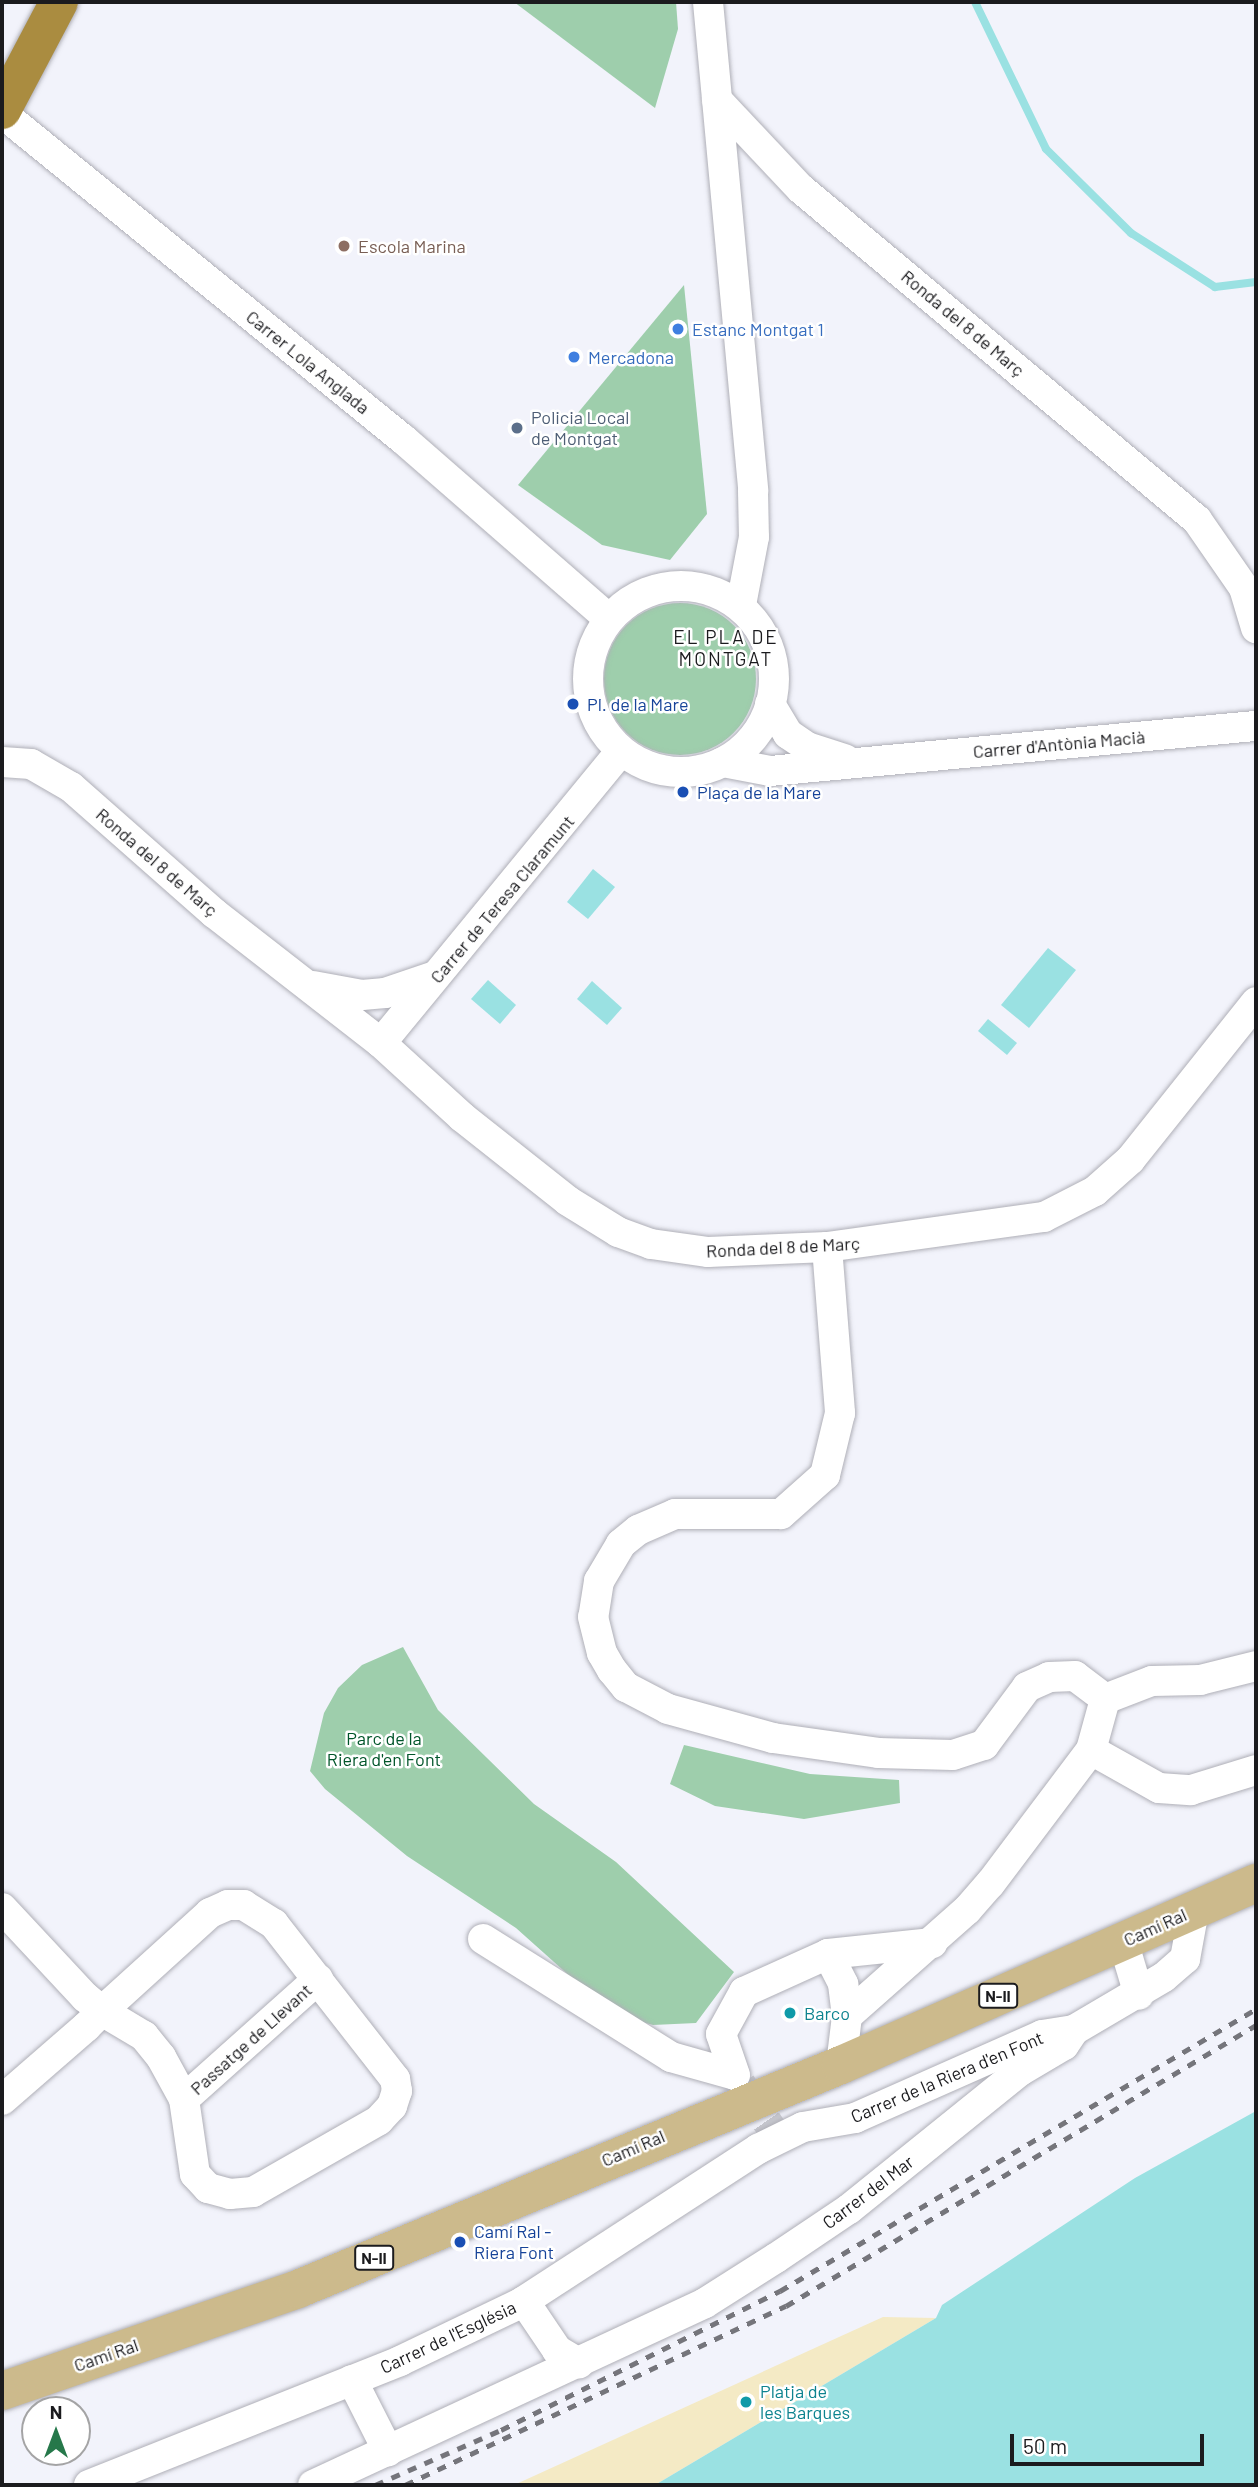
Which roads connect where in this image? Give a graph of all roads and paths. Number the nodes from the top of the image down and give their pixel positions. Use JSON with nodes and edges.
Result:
{"nodes":[{"id":1,"x":59,"y":2,"type":"edge"},
{"id":2,"x":708,"y":2,"type":"edge"},
{"id":3,"x":718,"y":100,"type":"junction"},
{"id":4,"x":2,"y":112,"type":"edge"},
{"id":5,"x":741,"y":605,"type":"junction"},
{"id":6,"x":607,"y":618,"type":"junction"},
{"id":7,"x":1256,"y":628,"type":"edge"},
{"id":8,"x":770,"y":704,"type":"junction"},
{"id":9,"x":1256,"y":726,"type":"edge"},
{"id":10,"x":620,"y":752,"type":"junction"},
{"id":11,"x":2,"y":762,"type":"edge"},
{"id":12,"x":723,"y":762,"type":"junction"},
{"id":13,"x":862,"y":762,"type":"junction"},
{"id":14,"x":438,"y":975,"type":"junction"},
{"id":15,"x":303,"y":983,"type":"junction"},
{"id":16,"x":1256,"y":1002,"type":"edge"},
{"id":17,"x":381,"y":1043,"type":"junction"},
{"id":18,"x":827,"y":1248,"type":"junction"},
{"id":19,"x":1256,"y":1666,"type":"edge"},
{"id":20,"x":1105,"y":1699,"type":"junction"},
{"id":21,"x":1091,"y":1750,"type":"junction"},
{"id":22,"x":1256,"y":1770,"type":"edge"},
{"id":23,"x":1256,"y":1882,"type":"edge"},
{"id":24,"x":2,"y":1909,"type":"edge"},
{"id":25,"x":1194,"y":1910,"type":"junction"},
{"id":26,"x":483,"y":1939,"type":"dead end"},
{"id":27,"x":1123,"y":1941,"type":"junction"},
{"id":28,"x":932,"y":1943,"type":"junction"},
{"id":29,"x":828,"y":1954,"type":"junction"},
{"id":30,"x":318,"y":1979,"type":"junction"},
{"id":31,"x":1139,"y":1995,"type":"junction"},
{"id":32,"x":102,"y":2011,"type":"junction"},
{"id":33,"x":847,"y":2017,"type":"junction"},
{"id":34,"x":1074,"y":2030,"type":"junction"},
{"id":35,"x":841,"y":2065,"type":"junction"},
{"id":36,"x":184,"y":2099,"type":"junction"},
{"id":37,"x":2,"y":2100,"type":"edge"},
{"id":38,"x":777,"y":2133,"type":"joint"},
{"id":39,"x":524,"y":2301,"type":"junction"},
{"id":40,"x":579,"y":2363,"type":"junction"},
{"id":41,"x":352,"y":2380,"type":"junction"},
{"id":42,"x":2,"y":2391,"type":"edge"},
{"id":43,"x":388,"y":2451,"type":"junction"},
{"id":44,"x":89,"y":2485,"type":"edge"},
{"id":45,"x":313,"y":2485,"type":"edge"}],
"edges":[{"from":1,"to":4,"type":"highway"},
{"from":2,"to":3,"type":"street"},
{"from":3,"to":5,"type":"street"},
{"from":3,"to":7,"type":"street","name":"Ronda del 8 de Març"},
{"from":4,"to":6,"type":"street","name":"Carrer Lola Anglada"},
{"from":5,"to":6,"type":"street"},
{"from":5,"to":8,"type":"street"},
{"from":6,"to":10,"type":"street"},
{"from":8,"to":12,"type":"street"},
{"from":8,"to":13,"type":"street","name":"Carrer d'Antònia Macià"},
{"from":9,"to":13,"type":"street","name":"Carrer d'Antònia Macià"},
{"from":10,"to":12,"type":"street"},
{"from":10,"to":14,"type":"street","name":"Carrer de Teresa Claramunt"},
{"from":11,"to":15,"type":"street","name":"Ronda del 8 de Març"},
{"from":12,"to":13,"type":"street","name":"Carrer d'Antònia Macià"},
{"from":14,"to":15,"type":"street","name":"Ronda del 8 de Març"},
{"from":14,"to":17,"type":"street","name":"Carrer de Teresa Claramunt"},
{"from":15,"to":17,"type":"street","name":"Ronda del 8 de Març"},
{"from":16,"to":18,"type":"street","name":"Ronda del 8 de Març"},
{"from":17,"to":18,"type":"street","name":"Ronda del 8 de Març"},
{"from":18,"to":20,"type":"street"},
{"from":19,"to":20,"type":"street"},
{"from":20,"to":21,"type":"street"},
{"from":21,"to":22,"type":"street"},
{"from":21,"to":28,"type":"street"},
{"from":23,"to":25,"type":"main road","name":"Camí Ral","number":"N-II"},
{"from":24,"to":32,"type":"street"},
{"from":25,"to":27,"type":"main road","name":"Camí Ral","number":"N-II"},
{"from":25,"to":31,"type":"street","name":"Carrer del Mar"},
{"from":26,"to":29,"type":"street"},
{"from":27,"to":31,"type":"street"},
{"from":27,"to":35,"type":"main road","name":"Camí Ral","number":"N-II"},
{"from":28,"to":29,"type":"street"},
{"from":28,"to":33,"type":"street"},
{"from":29,"to":33,"type":"street"},
{"from":30,"to":32,"type":"street","name":"Passatge de Llevant"},
{"from":30,"to":36,"type":"street","name":"Passatge de Llevant"},
{"from":30,"to":36,"type":"street","name":"Passatge de Llevant"},
{"from":31,"to":34,"type":"street","name":"Carrer del Mar"},
{"from":32,"to":36,"type":"street","name":"Passatge de Llevant"},
{"from":32,"to":37,"type":"street","name":"Passatge de Llevant"},
{"from":33,"to":35,"type":"street"},
{"from":34,"to":38,"type":"street","name":"Carrer de la Riera d'en Font"},
{"from":34,"to":40,"type":"street","name":"Carrer del Mar"},
{"from":35,"to":42,"type":"main road","name":"Camí Ral","number":"N-II"},
{"from":38,"to":39,"type":"street","name":"Carrer de l'Església"},
{"from":39,"to":40,"type":"street"},
{"from":39,"to":41,"type":"street","name":"Carrer de l'Església"},
{"from":40,"to":43,"type":"street","name":"Carrer del Mar"},
{"from":41,"to":43,"type":"street"},
{"from":41,"to":44,"type":"street","name":"Carrer de l'Església"},
{"from":43,"to":45,"type":"street","name":"Carrer del Mar"}]}
